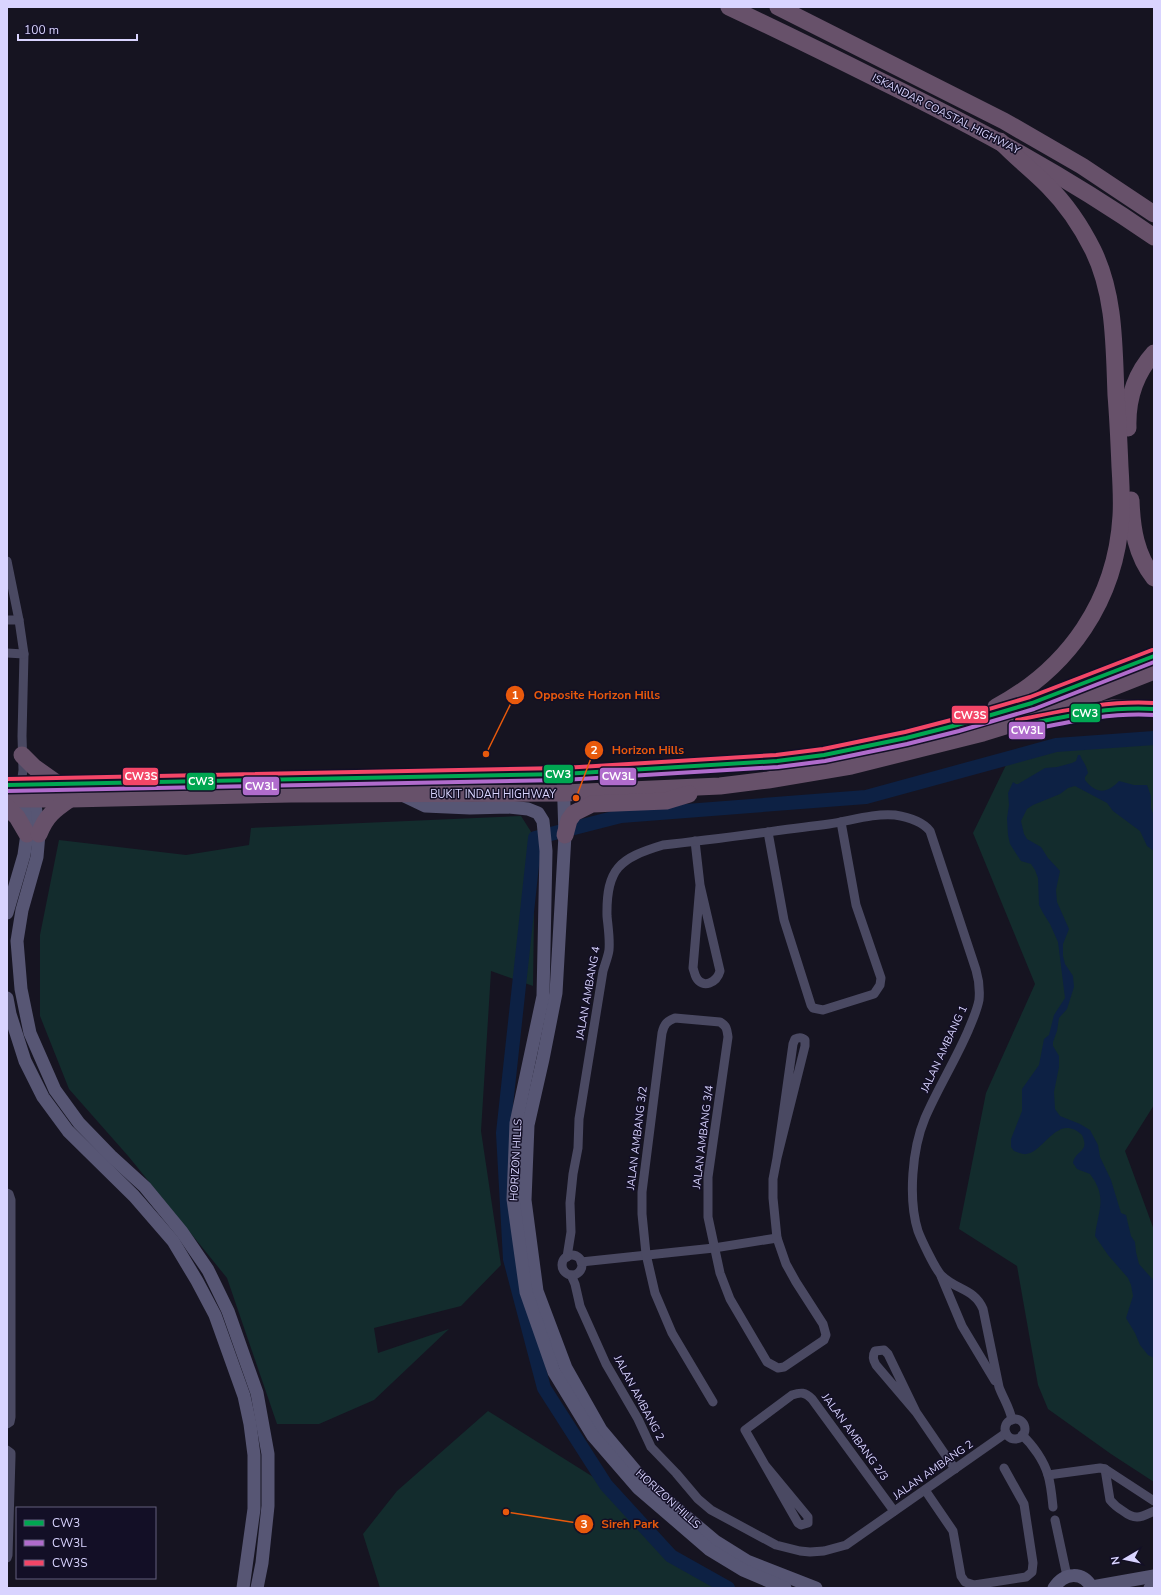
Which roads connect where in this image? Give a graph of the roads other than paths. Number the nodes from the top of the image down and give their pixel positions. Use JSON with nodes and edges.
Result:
{"nodes":[{"id":1,"x":729,"y":7,"type":"edge"},
{"id":2,"x":778,"y":7,"type":"edge"},
{"id":3,"x":1000,"y":141,"type":"junction"},
{"id":4,"x":1147,"y":206,"type":"edge"},
{"id":5,"x":1154,"y":214,"type":"edge"},
{"id":6,"x":1154,"y":237,"type":"edge"},
{"id":7,"x":1154,"y":353,"type":"edge"},
{"id":8,"x":7,"y":561,"type":"edge"},
{"id":9,"x":1154,"y":578,"type":"edge"},
{"id":10,"x":7,"y":620,"type":"edge"},
{"id":11,"x":19,"y":620,"type":"junction"},
{"id":12,"x":7,"y":653,"type":"edge"},
{"id":13,"x":24,"y":654,"type":"junction"},
{"id":14,"x":1154,"y":656,"type":"edge"},
{"id":15,"x":1154,"y":670,"type":"edge"},
{"id":16,"x":1154,"y":709,"type":"edge"},
{"id":17,"x":957,"y":725,"type":"junction"},
{"id":18,"x":983,"y":733,"type":"junction"},
{"id":19,"x":563,"y":774,"type":"junction"},
{"id":20,"x":58,"y":784,"type":"junction"},
{"id":21,"x":21,"y":785,"type":"edge"},
{"id":22,"x":720,"y":786,"type":"junction"},
{"id":23,"x":399,"y":794,"type":"junction"},
{"id":24,"x":564,"y":794,"type":"junction"},
{"id":25,"x":70,"y":799,"type":"junction"},
{"id":26,"x":7,"y":807,"type":"edge"},
{"id":27,"x":841,"y":822,"type":"junction"},
{"id":28,"x":930,"y":831,"type":"joint"},
{"id":29,"x":768,"y":832,"type":"junction"},
{"id":30,"x":33,"y":834,"type":"junction"},
{"id":31,"x":565,"y":835,"type":"junction"},
{"id":32,"x":695,"y":841,"type":"junction"},
{"id":33,"x":700,"y":886,"type":"junction"},
{"id":34,"x":7,"y":913,"type":"edge"},
{"id":35,"x":7,"y":998,"type":"edge"},
{"id":36,"x":727,"y":1030,"type":"joint"},
{"id":37,"x":777,"y":1158,"type":"junction"},
{"id":38,"x":8,"y":1193,"type":"edge"},
{"id":39,"x":777,"y":1238,"type":"junction"},
{"id":40,"x":714,"y":1248,"type":"junction"},
{"id":41,"x":646,"y":1254,"type":"junction"},
{"id":42,"x":567,"y":1257,"type":"junction"},
{"id":43,"x":581,"y":1262,"type":"junction"},
{"id":44,"x":571,"y":1275,"type":"junction"},
{"id":45,"x":942,"y":1276,"type":"junction"},
{"id":46,"x":9,"y":1294,"type":"edge"},
{"id":47,"x":999,"y":1387,"type":"junction"},
{"id":48,"x":713,"y":1402,"type":"dead end"},
{"id":49,"x":916,"y":1412,"type":"junction"},
{"id":50,"x":1012,"y":1420,"type":"junction"},
{"id":51,"x":8,"y":1423,"type":"edge"},
{"id":52,"x":1006,"y":1433,"type":"junction"},
{"id":53,"x":1022,"y":1435,"type":"junction"},
{"id":54,"x":8,"y":1450,"type":"edge"},
{"id":55,"x":765,"y":1465,"type":"junction"},
{"id":56,"x":955,"y":1468,"type":"junction"},
{"id":57,"x":1004,"y":1468,"type":"dead end"},
{"id":58,"x":1105,"y":1469,"type":"junction"},
{"id":59,"x":1048,"y":1475,"type":"junction"},
{"id":60,"x":925,"y":1490,"type":"junction"},
{"id":61,"x":1154,"y":1501,"type":"edge"},
{"id":62,"x":1053,"y":1507,"type":"dead end"},
{"id":63,"x":894,"y":1511,"type":"junction"},
{"id":64,"x":1154,"y":1511,"type":"edge"},
{"id":65,"x":1055,"y":1520,"type":"dead end"},
{"id":66,"x":7,"y":1556,"type":"edge"},
{"id":67,"x":1067,"y":1576,"type":"junction"},
{"id":68,"x":1154,"y":1576,"type":"edge"},
{"id":69,"x":1092,"y":1587,"type":"edge"},
{"id":70,"x":1154,"y":1587,"type":"edge"},
{"id":71,"x":243,"y":1588,"type":"edge"},
{"id":72,"x":257,"y":1588,"type":"edge"},
{"id":73,"x":785,"y":1588,"type":"edge"},
{"id":74,"x":816,"y":1588,"type":"edge"},
{"id":75,"x":1054,"y":1588,"type":"edge"},
{"id":76,"x":1150,"y":1588,"type":"edge"}],
"edges":[{"from":1,"to":3,"type":"highway","name":"ISKANDAR COASTAL HIGHWAY"},
{"from":2,"to":4,"type":"highway","name":"ISKANDAR COASTAL HIGHWAY"},
{"from":3,"to":6,"type":"highway","name":"ISKANDAR COASTAL HIGHWAY"},
{"from":3,"to":17,"type":"highway"},
{"from":4,"to":5,"type":"highway","name":"ISKANDAR COASTAL HIGHWAY"},
{"from":7,"to":9,"type":"highway"},
{"from":8,"to":11,"type":"street"},
{"from":10,"to":11,"type":"street"},
{"from":11,"to":13,"type":"street"},
{"from":12,"to":13,"type":"street"},
{"from":13,"to":21,"type":"street"},
{"from":14,"to":17,"type":"highway","name":"BUKIT INDAH HIGHWAY"},
{"from":15,"to":18,"type":"highway","name":"BUKIT INDAH HIGHWAY"},
{"from":16,"to":18,"type":"highway"},
{"from":17,"to":19,"type":"highway","name":"BUKIT INDAH HIGHWAY"},
{"from":18,"to":22,"type":"highway","name":"BUKIT INDAH HIGHWAY"},
{"from":19,"to":20,"type":"highway","name":"BUKIT INDAH HIGHWAY"},
{"from":19,"to":24,"type":"street","name":"HORIZON HILLS"},
{"from":20,"to":21,"type":"highway","name":"BUKIT INDAH HIGHWAY"},
{"from":20,"to":21,"type":"highway"},
{"from":21,"to":25,"type":"highway","name":"BUKIT INDAH HIGHWAY"},
{"from":21,"to":30,"type":"street"},
{"from":22,"to":24,"type":"highway","name":"BUKIT INDAH HIGHWAY"},
{"from":22,"to":31,"type":"highway"},
{"from":23,"to":24,"type":"highway","name":"BUKIT INDAH HIGHWAY"},
{"from":23,"to":25,"type":"highway","name":"BUKIT INDAH HIGHWAY"},
{"from":23,"to":73,"type":"street","name":"HORIZON HILLS"},
{"from":24,"to":31,"type":"street","name":"HORIZON HILLS"},
{"from":25,"to":30,"type":"highway"},
{"from":26,"to":30,"type":"highway"},
{"from":27,"to":28,"type":"street","name":"JALAN AMBANG 4"},
{"from":27,"to":29,"type":"street","name":"JALAN AMBANG 4"},
{"from":27,"to":29,"type":"street"},
{"from":28,"to":45,"type":"street","name":"JALAN AMBANG 1"},
{"from":29,"to":32,"type":"street","name":"JALAN AMBANG 4"},
{"from":30,"to":34,"type":"street"},
{"from":30,"to":72,"type":"street"},
{"from":31,"to":74,"type":"street","name":"HORIZON HILLS"},
{"from":32,"to":33,"type":"street"},
{"from":32,"to":42,"type":"street","name":"JALAN AMBANG 4"},
{"from":33,"to":33,"type":"street"},
{"from":35,"to":71,"type":"street"},
{"from":36,"to":40,"type":"street","name":"JALAN AMBANG 3/4"},
{"from":36,"to":41,"type":"street","name":"JALAN AMBANG 3/2"},
{"from":37,"to":37,"type":"street"},
{"from":37,"to":39,"type":"street"},
{"from":38,"to":46,"type":"street"},
{"from":39,"to":40,"type":"street"},
{"from":39,"to":40,"type":"street","name":"JALAN AMBANG 3/4"},
{"from":40,"to":41,"type":"street"},
{"from":41,"to":43,"type":"street"},
{"from":41,"to":48,"type":"street","name":"JALAN AMBANG 3/2"},
{"from":42,"to":43,"type":"street"},
{"from":42,"to":44,"type":"street"},
{"from":43,"to":44,"type":"street"},
{"from":44,"to":63,"type":"street","name":"JALAN AMBANG 2"},
{"from":45,"to":47,"type":"street","name":"JALAN AMBANG 1"},
{"from":45,"to":47,"type":"street","name":"JALAN AMBANG 1"},
{"from":46,"to":51,"type":"street"},
{"from":47,"to":50,"type":"street","name":"JALAN AMBANG 1"},
{"from":49,"to":49,"type":"street"},
{"from":49,"to":56,"type":"street"},
{"from":50,"to":52,"type":"street"},
{"from":50,"to":53,"type":"street"},
{"from":52,"to":53,"type":"street"},
{"from":52,"to":56,"type":"street","name":"JALAN AMBANG 2"},
{"from":53,"to":59,"type":"street"},
{"from":54,"to":66,"type":"street"},
{"from":55,"to":55,"type":"street","name":"JALAN AMBANG 2/3"},
{"from":55,"to":63,"type":"street","name":"JALAN AMBANG 2/3"},
{"from":56,"to":60,"type":"street","name":"JALAN AMBANG 2"},
{"from":57,"to":60,"type":"street"},
{"from":58,"to":59,"type":"street"},
{"from":58,"to":61,"type":"street"},
{"from":58,"to":64,"type":"street"},
{"from":59,"to":62,"type":"street"},
{"from":60,"to":63,"type":"street","name":"JALAN AMBANG 2"},
{"from":65,"to":67,"type":"street"},
{"from":67,"to":69,"type":"street"},
{"from":67,"to":75,"type":"street"},
{"from":68,"to":69,"type":"street"},
{"from":70,"to":76,"type":"street"}]}
